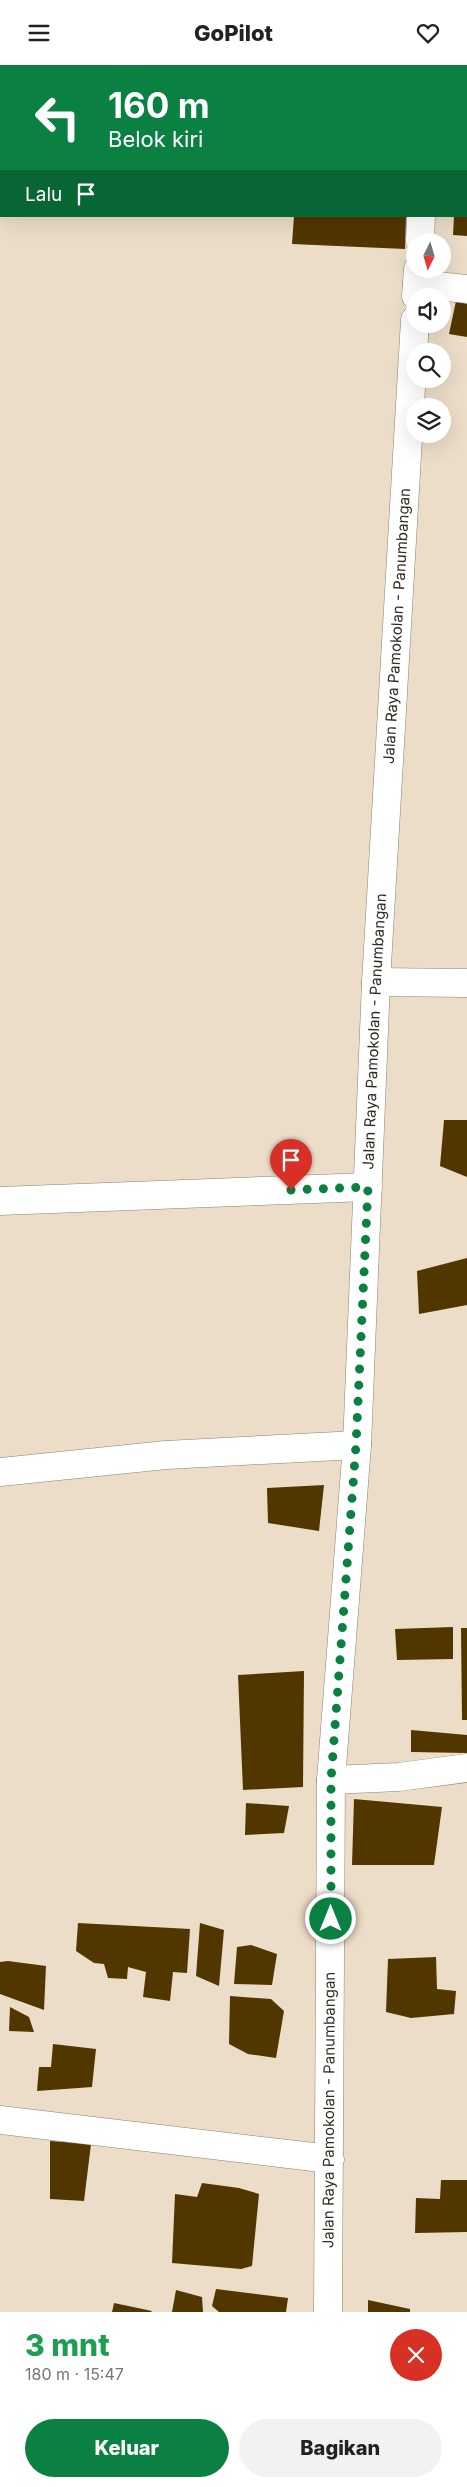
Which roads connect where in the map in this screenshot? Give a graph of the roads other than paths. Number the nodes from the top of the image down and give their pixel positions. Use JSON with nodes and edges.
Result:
{"nodes":[{"id":1,"x":421,"y":217,"type":"edge"},
{"id":2,"x":420,"y":233,"type":"edge"},
{"id":3,"x":417,"y":283,"type":"edge"},
{"id":4,"x":467,"y":289,"type":"edge"},
{"id":5,"x":414,"y":333,"type":"edge"},
{"id":6,"x":376,"y":982,"type":"junction"},
{"id":7,"x":467,"y":983,"type":"edge"},
{"id":8,"x":368,"y":1187,"type":"junction"},
{"id":9,"x":0,"y":1201,"type":"edge"},
{"id":10,"x":356,"y":1445,"type":"junction"},
{"id":11,"x":0,"y":1472,"type":"edge"},
{"id":12,"x":467,"y":1768,"type":"edge"},
{"id":13,"x":331,"y":1780,"type":"junction"},
{"id":14,"x":0,"y":2120,"type":"edge"},
{"id":15,"x":330,"y":2159,"type":"junction"},
{"id":16,"x":328,"y":2312,"type":"edge"}],
"edges":[{"from":1,"to":2,"type":"main road"},
{"from":3,"to":4,"type":"main road"},
{"from":5,"to":6,"type":"main road","name":"Jalan Raya Pamokolan - Panumbangan"},
{"from":6,"to":7,"type":"main road"},
{"from":6,"to":8,"type":"main road","name":"Jalan Raya Pamokolan - Panumbangan"},
{"from":8,"to":9,"type":"main road"},
{"from":8,"to":10,"type":"main road","name":"Jalan Raya Pamokolan - Panumbangan"},
{"from":10,"to":11,"type":"main road"},
{"from":10,"to":13,"type":"main road","name":"Jalan Raya Pamokolan - Panumbangan"},
{"from":12,"to":13,"type":"main road"},
{"from":13,"to":15,"type":"main road","name":"Jalan Raya Pamokolan - Panumbangan"},
{"from":14,"to":15,"type":"main road"},
{"from":15,"to":16,"type":"main road","name":"Jalan Raya Pamokolan - Panumbangan"}]}
